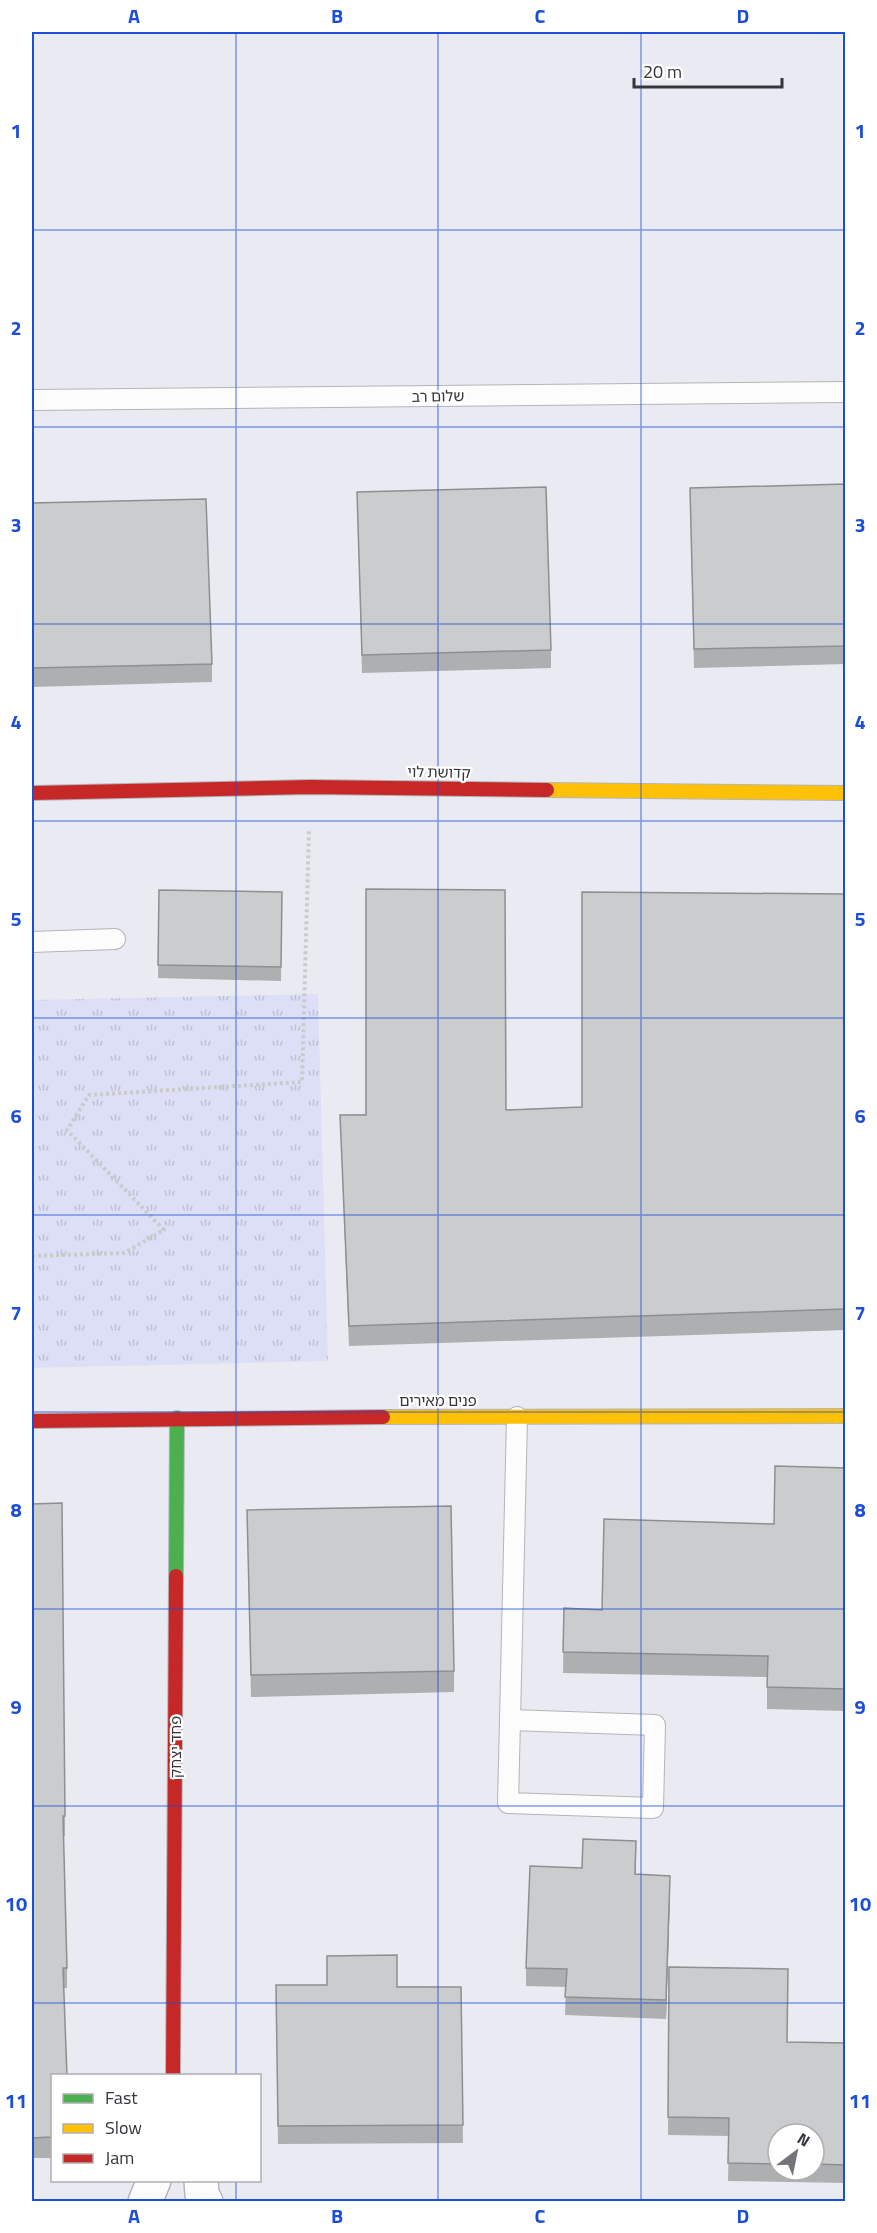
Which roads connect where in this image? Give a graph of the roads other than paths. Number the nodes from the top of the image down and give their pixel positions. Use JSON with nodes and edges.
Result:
{"nodes":[{"id":1,"x":846,"y":392,"type":"edge"},
{"id":2,"x":32,"y":400,"type":"edge"},
{"id":3,"x":32,"y":793,"type":"edge"},
{"id":4,"x":846,"y":793,"type":"edge"},
{"id":5,"x":116,"y":939,"type":"dead end"},
{"id":6,"x":32,"y":942,"type":"edge"},
{"id":7,"x":846,"y":1416,"type":"edge"},
{"id":8,"x":517,"y":1417,"type":"junction"},
{"id":9,"x":177,"y":1418,"type":"junction"},
{"id":10,"x":32,"y":1421,"type":"edge"},
{"id":11,"x":510,"y":1720,"type":"junction"},
{"id":12,"x":173,"y":2074,"type":"edge"},
{"id":13,"x":154,"y":2182,"type":"edge"},
{"id":14,"x":201,"y":2182,"type":"edge"},
{"id":15,"x":145,"y":2202,"type":"edge"},
{"id":16,"x":206,"y":2202,"type":"edge"}],
"edges":[{"from":1,"to":2,"type":"lane","name":"שלום רב"},
{"from":3,"to":4,"type":"street","name":"קדושת לוי"},
{"from":5,"to":6,"type":"lane"},
{"from":7,"to":8,"type":"street","name":"פנים מאירים"},
{"from":8,"to":9,"type":"street","name":"פנים מאירים"},
{"from":8,"to":11,"type":"lane"},
{"from":9,"to":10,"type":"street","name":"פנים מאירים"},
{"from":9,"to":12,"type":"street","name":"פחד יצחק"},
{"from":11,"to":11,"type":"lane"},
{"from":13,"to":15,"type":"street"},
{"from":14,"to":16,"type":"street"}]}
